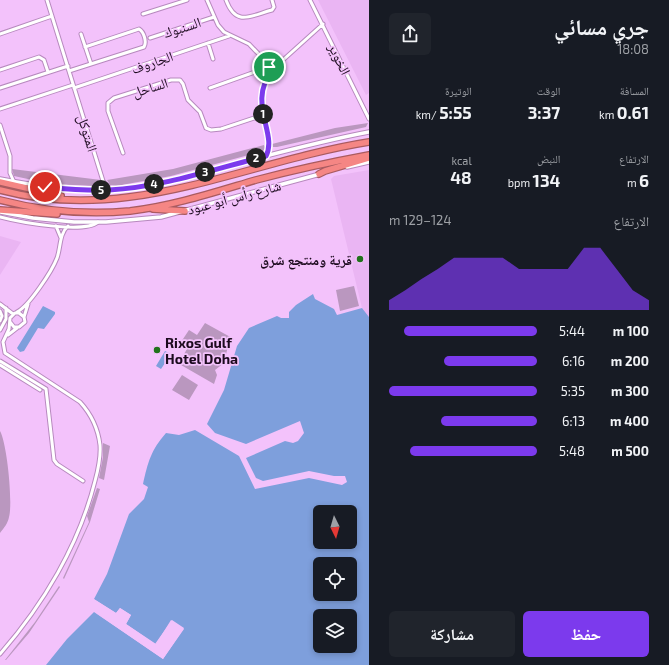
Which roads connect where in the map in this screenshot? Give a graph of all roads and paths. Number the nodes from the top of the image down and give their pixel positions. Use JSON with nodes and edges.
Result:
{"nodes":[{"id":1,"x":47,"y":0,"type":"edge"},
{"id":2,"x":187,"y":0,"type":"edge"},
{"id":3,"x":207,"y":0,"type":"edge"},
{"id":4,"x":226,"y":0,"type":"edge"},
{"id":5,"x":272,"y":0,"type":"edge"},
{"id":6,"x":310,"y":0,"type":"edge"},
{"id":7,"x":143,"y":14,"type":"dead end"},
{"id":8,"x":52,"y":16,"type":"junction"},
{"id":9,"x":214,"y":17,"type":"junction"},
{"id":10,"x":322,"y":24,"type":"junction"},
{"id":11,"x":0,"y":34,"type":"edge"},
{"id":12,"x":81,"y":34,"type":"dead end"},
{"id":13,"x":229,"y":36,"type":"junction"},
{"id":14,"x":150,"y":38,"type":"dead end"},
{"id":15,"x":208,"y":43,"type":"junction"},
{"id":16,"x":85,"y":47,"type":"junction"},
{"id":17,"x":213,"y":59,"type":"dead end"},
{"id":18,"x":91,"y":64,"type":"junction"},
{"id":19,"x":68,"y":66,"type":"junction"},
{"id":20,"x":269,"y":67,"type":"junction"},
{"id":21,"x":273,"y":69,"type":"junction"},
{"id":22,"x":0,"y":70,"type":"edge"},
{"id":23,"x":69,"y":71,"type":"junction"},
{"id":24,"x":48,"y":72,"type":"junction"},
{"id":25,"x":74,"y":86,"type":"junction"},
{"id":26,"x":0,"y":88,"type":"edge"},
{"id":27,"x":210,"y":88,"type":"dead end"},
{"id":28,"x":0,"y":109,"type":"edge"},
{"id":29,"x":263,"y":115,"type":"junction"},
{"id":30,"x":369,"y":119,"type":"edge"},
{"id":31,"x":0,"y":124,"type":"edge"},
{"id":32,"x":369,"y":132,"type":"edge"},
{"id":33,"x":369,"y":139,"type":"edge"},
{"id":34,"x":369,"y":142,"type":"edge"},
{"id":35,"x":359,"y":144,"type":"junction"},
{"id":36,"x":269,"y":148,"type":"junction"},
{"id":37,"x":123,"y":153,"type":"dead end"},
{"id":38,"x":276,"y":153,"type":"junction"},
{"id":39,"x":369,"y":155,"type":"edge"},
{"id":40,"x":266,"y":156,"type":"junction"},
{"id":41,"x":369,"y":158,"type":"edge"},
{"id":42,"x":369,"y":162,"type":"edge"},
{"id":43,"x":10,"y":168,"type":"junction"},
{"id":44,"x":319,"y":174,"type":"junction"},
{"id":45,"x":1,"y":180,"type":"edge"},
{"id":46,"x":103,"y":181,"type":"junction"},
{"id":47,"x":14,"y":182,"type":"junction"},
{"id":48,"x":0,"y":190,"type":"edge"},
{"id":49,"x":98,"y":190,"type":"junction"},
{"id":50,"x":111,"y":190,"type":"junction"},
{"id":51,"x":0,"y":200,"type":"edge"},
{"id":52,"x":83,"y":200,"type":"junction"},
{"id":53,"x":143,"y":209,"type":"junction"},
{"id":54,"x":0,"y":211,"type":"edge"},
{"id":55,"x":185,"y":211,"type":"junction"},
{"id":56,"x":87,"y":212,"type":"junction"},
{"id":57,"x":0,"y":217,"type":"edge"},
{"id":58,"x":98,"y":222,"type":"junction"},
{"id":59,"x":56,"y":226,"type":"junction"},
{"id":60,"x":68,"y":226,"type":"junction"},
{"id":61,"x":61,"y":238,"type":"junction"},
{"id":62,"x":29,"y":302,"type":"junction"},
{"id":63,"x":0,"y":304,"type":"edge"},
{"id":64,"x":6,"y":308,"type":"junction"},
{"id":65,"x":0,"y":311,"type":"edge"},
{"id":66,"x":17,"y":312,"type":"junction"},
{"id":67,"x":6,"y":314,"type":"junction"},
{"id":68,"x":12,"y":315,"type":"junction"},
{"id":69,"x":24,"y":317,"type":"junction"},
{"id":70,"x":0,"y":321,"type":"edge"},
{"id":71,"x":10,"y":322,"type":"junction"},
{"id":72,"x":17,"y":328,"type":"junction"},
{"id":73,"x":0,"y":330,"type":"edge"},
{"id":74,"x":7,"y":336,"type":"junction"},
{"id":75,"x":0,"y":360,"type":"edge"},
{"id":76,"x":0,"y":365,"type":"edge"},
{"id":77,"x":40,"y":390,"type":"dead end"},
{"id":78,"x":83,"y":481,"type":"dead end"},
{"id":79,"x":0,"y":654,"type":"edge"}],
"edges":[{"from":1,"to":8,"type":"street","name":"المتوكل"},
{"from":2,"to":7,"type":"street"},
{"from":3,"to":9,"type":"street"},
{"from":4,"to":5,"type":"street"},
{"from":6,"to":10,"type":"street","name":"الخوير"},
{"from":8,"to":11,"type":"street"},
{"from":8,"to":19,"type":"street","name":"المتوكل"},
{"from":9,"to":13,"type":"street"},
{"from":9,"to":14,"type":"street","name":"السنبوك"},
{"from":10,"to":21,"type":"street"},
{"from":10,"to":30,"type":"street","name":"الخوير"},
{"from":12,"to":16,"type":"street"},
{"from":13,"to":15,"type":"street","name":"الجاروف"},
{"from":13,"to":20,"type":"street"},
{"from":15,"to":17,"type":"street"},
{"from":15,"to":25,"type":"street","name":"الجاروف"},
{"from":16,"to":18,"type":"street"},
{"from":16,"to":18,"type":"street"},
{"from":18,"to":23,"type":"street"},
{"from":19,"to":23,"type":"street","name":"المتوكل"},
{"from":19,"to":24,"type":"street"},
{"from":20,"to":21,"type":"street"},
{"from":20,"to":27,"type":"street"},
{"from":21,"to":29,"type":"street"},
{"from":22,"to":24,"type":"street"},
{"from":23,"to":25,"type":"street","name":"المتوكل"},
{"from":24,"to":26,"type":"street"},
{"from":25,"to":28,"type":"street"},
{"from":25,"to":46,"type":"street","name":"المتوكل"},
{"from":29,"to":36,"type":"street"},
{"from":29,"to":37,"type":"street","name":"الساحل"},
{"from":31,"to":43,"type":"street"},
{"from":32,"to":38,"type":"street"},
{"from":33,"to":35,"type":"highway"},
{"from":34,"to":35,"type":"highway"},
{"from":35,"to":52,"type":"highway"},
{"from":36,"to":38,"type":"street"},
{"from":36,"to":40,"type":"street"},
{"from":38,"to":40,"type":"street"},
{"from":39,"to":53,"type":"highway"},
{"from":40,"to":50,"type":"street"},
{"from":41,"to":44,"type":"highway"},
{"from":42,"to":44,"type":"street","name":"شارع رأس أبو عبود"},
{"from":43,"to":45,"type":"street"},
{"from":43,"to":47,"type":"street"},
{"from":44,"to":55,"type":"street","name":"شارع رأس أبو عبود"},
{"from":45,"to":47,"type":"street"},
{"from":45,"to":52,"type":"highway"},
{"from":46,"to":49,"type":"street"},
{"from":46,"to":50,"type":"street","name":"المتوكل"},
{"from":47,"to":49,"type":"street"},
{"from":48,"to":52,"type":"highway"},
{"from":49,"to":50,"type":"street"},
{"from":51,"to":56,"type":"highway"},
{"from":53,"to":55,"type":"highway"},
{"from":53,"to":56,"type":"highway"},
{"from":54,"to":56,"type":"highway"},
{"from":54,"to":58,"type":"street","name":"شارع رأس أبو عبود"},
{"from":55,"to":58,"type":"street","name":"شارع رأس أبو عبود"},
{"from":57,"to":59,"type":"street","name":"شارع رأس أبو عبود"},
{"from":58,"to":60,"type":"street","name":"شارع رأس أبو عبود"},
{"from":59,"to":60,"type":"street","name":"شارع رأس أبو عبود"},
{"from":59,"to":61,"type":"street"},
{"from":60,"to":61,"type":"street"},
{"from":61,"to":62,"type":"street"},
{"from":62,"to":66,"type":"street"},
{"from":62,"to":69,"type":"street"},
{"from":63,"to":64,"type":"street"},
{"from":64,"to":67,"type":"street"},
{"from":64,"to":68,"type":"street"},
{"from":65,"to":70,"type":"street"},
{"from":66,"to":68,"type":"street"},
{"from":66,"to":69,"type":"street"},
{"from":67,"to":68,"type":"street"},
{"from":67,"to":73,"type":"street"},
{"from":68,"to":71,"type":"street"},
{"from":69,"to":72,"type":"street"},
{"from":71,"to":72,"type":"street"},
{"from":71,"to":74,"type":"street"},
{"from":72,"to":74,"type":"street"},
{"from":74,"to":79,"type":"street"},
{"from":75,"to":78,"type":"street"},
{"from":76,"to":77,"type":"street"}]}
